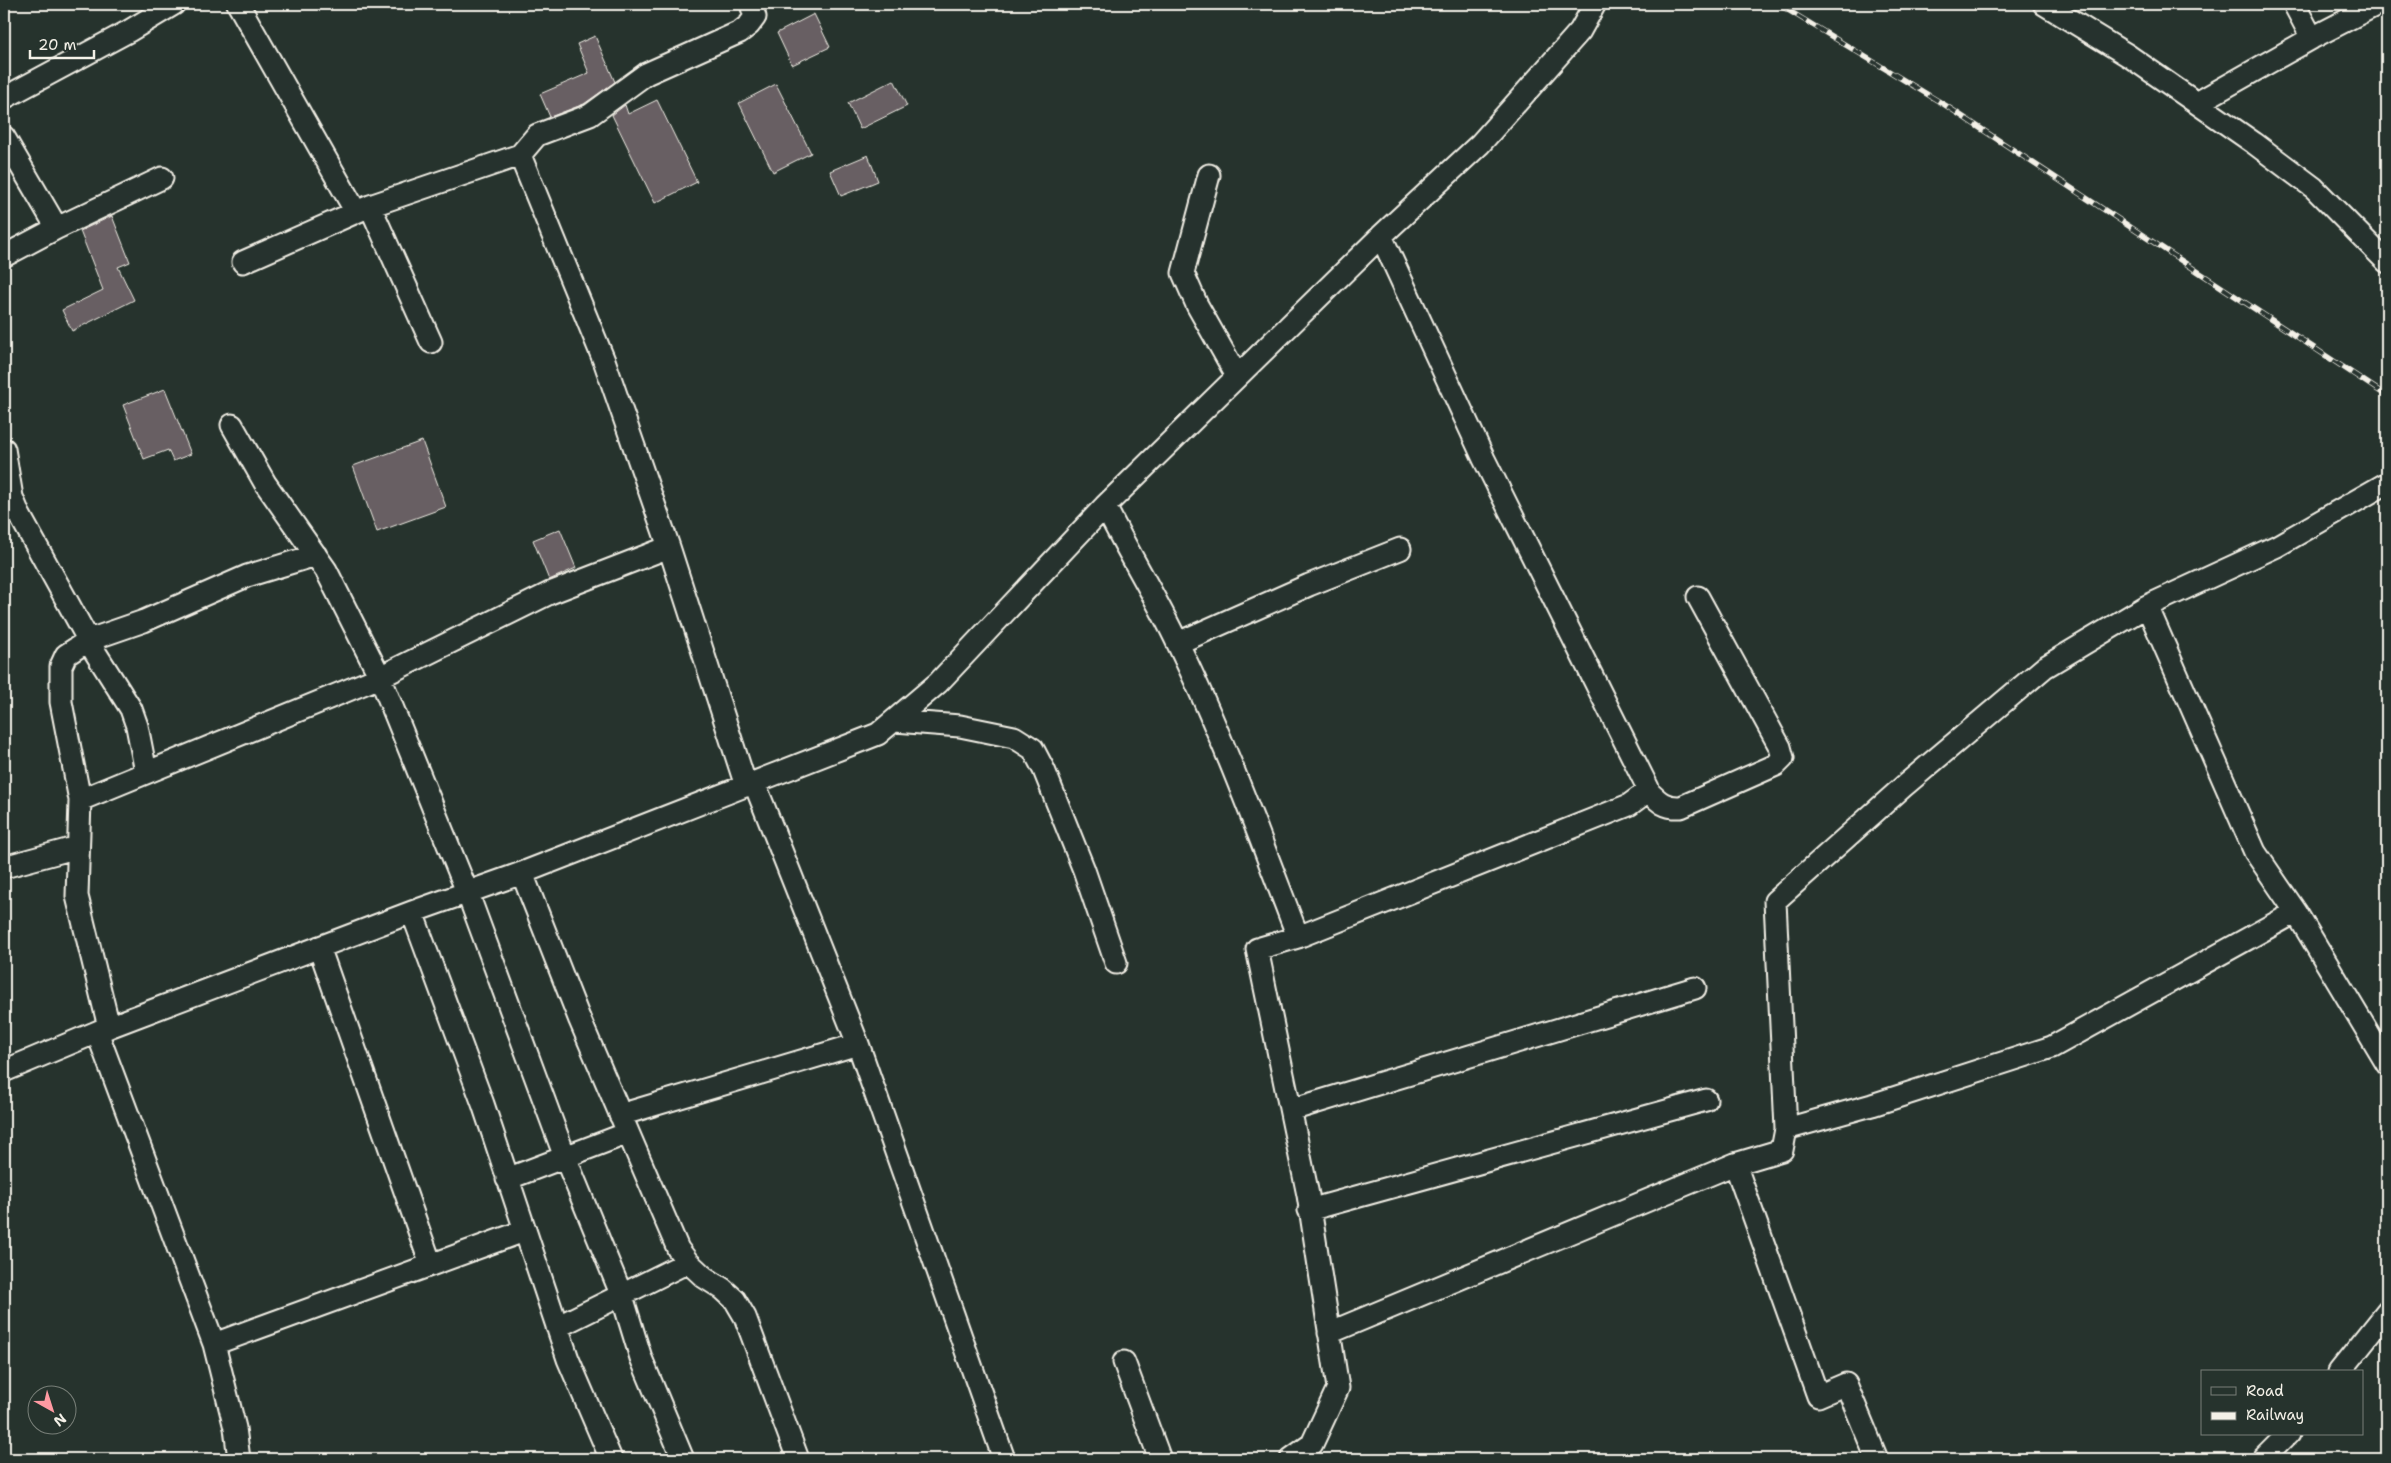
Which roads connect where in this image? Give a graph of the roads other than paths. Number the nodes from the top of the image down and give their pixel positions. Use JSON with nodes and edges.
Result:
{"nodes":[{"id":1,"x":174,"y":4,"type":"edge"},
{"id":2,"x":238,"y":4,"type":"edge"},
{"id":3,"x":752,"y":4,"type":"edge"},
{"id":4,"x":1595,"y":4,"type":"edge"},
{"id":5,"x":2044,"y":4,"type":"edge"},
{"id":6,"x":2294,"y":4,"type":"edge"},
{"id":7,"x":2378,"y":4,"type":"edge"},
{"id":8,"x":2312,"y":38,"type":"junction"},
{"id":9,"x":4,"y":98,"type":"edge"},
{"id":10,"x":2197,"y":103,"type":"junction"},
{"id":11,"x":4,"y":137,"type":"edge"},
{"id":12,"x":520,"y":155,"type":"junction"},
{"id":13,"x":1209,"y":174,"type":"dead end"},
{"id":14,"x":162,"y":178,"type":"dead end"},
{"id":15,"x":363,"y":209,"type":"junction"},
{"id":16,"x":57,"y":228,"type":"junction"},
{"id":17,"x":1381,"y":236,"type":"junction"},
{"id":18,"x":4,"y":256,"type":"edge"},
{"id":19,"x":243,"y":262,"type":"dead end"},
{"id":20,"x":2387,"y":262,"type":"edge"},
{"id":21,"x":431,"y":342,"type":"dead end"},
{"id":22,"x":1237,"y":376,"type":"junction"},
{"id":23,"x":232,"y":424,"type":"dead end"},
{"id":24,"x":4,"y":449,"type":"edge"},
{"id":25,"x":2387,"y":483,"type":"edge"},
{"id":26,"x":1105,"y":506,"type":"junction"},
{"id":27,"x":669,"y":547,"type":"junction"},
{"id":28,"x":1400,"y":549,"type":"dead end"},
{"id":29,"x":316,"y":555,"type":"junction"},
{"id":30,"x":1698,"y":597,"type":"dead end"},
{"id":31,"x":2147,"y":606,"type":"junction"},
{"id":32,"x":89,"y":640,"type":"junction"},
{"id":33,"x":1178,"y":643,"type":"junction"},
{"id":34,"x":380,"y":677,"type":"junction"},
{"id":35,"x":895,"y":722,"type":"junction"},
{"id":36,"x":146,"y":772,"type":"junction"},
{"id":37,"x":750,"y":784,"type":"junction"},
{"id":38,"x":1648,"y":791,"type":"junction"},
{"id":39,"x":80,"y":800,"type":"junction"},
{"id":40,"x":78,"y":847,"type":"junction"},
{"id":41,"x":4,"y":867,"type":"edge"},
{"id":42,"x":522,"y":873,"type":"junction"},
{"id":43,"x":468,"y":894,"type":"junction"},
{"id":44,"x":412,"y":912,"type":"junction"},
{"id":45,"x":2296,"y":912,"type":"junction"},
{"id":46,"x":1298,"y":937,"type":"junction"},
{"id":47,"x":319,"y":947,"type":"junction"},
{"id":48,"x":1116,"y":963,"type":"dead end"},
{"id":49,"x":1695,"y":988,"type":"dead end"},
{"id":50,"x":103,"y":1030,"type":"junction"},
{"id":51,"x":858,"y":1044,"type":"junction"},
{"id":52,"x":2387,"y":1064,"type":"edge"},
{"id":53,"x":4,"y":1071,"type":"edge"},
{"id":54,"x":1706,"y":1100,"type":"dead end"},
{"id":55,"x":1291,"y":1110,"type":"junction"},
{"id":56,"x":624,"y":1124,"type":"junction"},
{"id":57,"x":1786,"y":1129,"type":"junction"},
{"id":58,"x":565,"y":1157,"type":"junction"},
{"id":59,"x":1736,"y":1164,"type":"junction"},
{"id":60,"x":507,"y":1179,"type":"junction"},
{"id":61,"x":1309,"y":1210,"type":"junction"},
{"id":62,"x":524,"y":1231,"type":"junction"},
{"id":63,"x":688,"y":1262,"type":"junction"},
{"id":64,"x":431,"y":1265,"type":"junction"},
{"id":65,"x":622,"y":1296,"type":"junction"},
{"id":66,"x":2387,"y":1312,"type":"edge"},
{"id":67,"x":557,"y":1327,"type":"junction"},
{"id":68,"x":1329,"y":1333,"type":"junction"},
{"id":69,"x":214,"y":1344,"type":"junction"},
{"id":70,"x":1124,"y":1362,"type":"dead end"},
{"id":71,"x":2341,"y":1370,"type":"edge"},
{"id":72,"x":2286,"y":1436,"type":"edge"},
{"id":73,"x":239,"y":1459,"type":"edge"},
{"id":74,"x":611,"y":1459,"type":"edge"},
{"id":75,"x":683,"y":1459,"type":"edge"},
{"id":76,"x":798,"y":1459,"type":"edge"},
{"id":77,"x":1004,"y":1459,"type":"edge"},
{"id":78,"x":1160,"y":1459,"type":"edge"},
{"id":79,"x":1292,"y":1459,"type":"edge"},
{"id":80,"x":1878,"y":1459,"type":"edge"},
{"id":81,"x":2263,"y":1459,"type":"edge"}],
"edges":[{"from":1,"to":9,"type":"street"},
{"from":2,"to":15,"type":"street"},
{"from":3,"to":12,"type":"street"},
{"from":4,"to":17,"type":"street"},
{"from":5,"to":10,"type":"street"},
{"from":6,"to":8,"type":"street"},
{"from":7,"to":8,"type":"street"},
{"from":8,"to":10,"type":"street"},
{"from":10,"to":20,"type":"street"},
{"from":11,"to":16,"type":"street"},
{"from":12,"to":15,"type":"street"},
{"from":12,"to":27,"type":"street"},
{"from":13,"to":22,"type":"street"},
{"from":14,"to":16,"type":"street"},
{"from":15,"to":19,"type":"street"},
{"from":15,"to":21,"type":"street"},
{"from":16,"to":18,"type":"street"},
{"from":17,"to":22,"type":"street"},
{"from":17,"to":38,"type":"street"},
{"from":22,"to":26,"type":"street"},
{"from":23,"to":29,"type":"street"},
{"from":24,"to":32,"type":"street"},
{"from":25,"to":31,"type":"street"},
{"from":26,"to":33,"type":"street"},
{"from":26,"to":35,"type":"street"},
{"from":27,"to":34,"type":"street"},
{"from":27,"to":37,"type":"street"},
{"from":28,"to":33,"type":"street"},
{"from":29,"to":32,"type":"street"},
{"from":29,"to":34,"type":"street"},
{"from":30,"to":38,"type":"street"},
{"from":31,"to":45,"type":"street"},
{"from":31,"to":57,"type":"street"},
{"from":32,"to":36,"type":"street"},
{"from":32,"to":39,"type":"street"},
{"from":33,"to":46,"type":"street"},
{"from":34,"to":36,"type":"street"},
{"from":34,"to":43,"type":"street"},
{"from":35,"to":37,"type":"street"},
{"from":35,"to":48,"type":"street"},
{"from":36,"to":39,"type":"street"},
{"from":37,"to":42,"type":"street"},
{"from":37,"to":51,"type":"street"},
{"from":38,"to":46,"type":"street"},
{"from":39,"to":40,"type":"street"},
{"from":40,"to":41,"type":"street"},
{"from":40,"to":50,"type":"street"},
{"from":42,"to":43,"type":"street"},
{"from":42,"to":56,"type":"street"},
{"from":43,"to":44,"type":"street"},
{"from":43,"to":58,"type":"street"},
{"from":44,"to":47,"type":"street"},
{"from":44,"to":60,"type":"street"},
{"from":45,"to":52,"type":"street"},
{"from":45,"to":57,"type":"street"},
{"from":46,"to":55,"type":"street"},
{"from":47,"to":50,"type":"street"},
{"from":47,"to":64,"type":"street"},
{"from":49,"to":55,"type":"street"},
{"from":50,"to":53,"type":"street"},
{"from":50,"to":69,"type":"street"},
{"from":51,"to":56,"type":"street"},
{"from":51,"to":77,"type":"street"},
{"from":54,"to":61,"type":"street"},
{"from":55,"to":61,"type":"street"},
{"from":56,"to":58,"type":"street"},
{"from":56,"to":63,"type":"street"},
{"from":57,"to":59,"type":"street"},
{"from":58,"to":60,"type":"street"},
{"from":58,"to":65,"type":"street"},
{"from":59,"to":68,"type":"street"},
{"from":59,"to":80,"type":"street"},
{"from":60,"to":62,"type":"street"},
{"from":61,"to":68,"type":"street"},
{"from":62,"to":64,"type":"street"},
{"from":62,"to":67,"type":"street"},
{"from":63,"to":65,"type":"street"},
{"from":63,"to":76,"type":"street"},
{"from":64,"to":69,"type":"street"},
{"from":65,"to":67,"type":"street"},
{"from":65,"to":75,"type":"street"},
{"from":66,"to":71,"type":"street"},
{"from":67,"to":74,"type":"street"},
{"from":68,"to":79,"type":"street"},
{"from":69,"to":73,"type":"street"},
{"from":70,"to":78,"type":"street"},
{"from":72,"to":81,"type":"street"}]}
